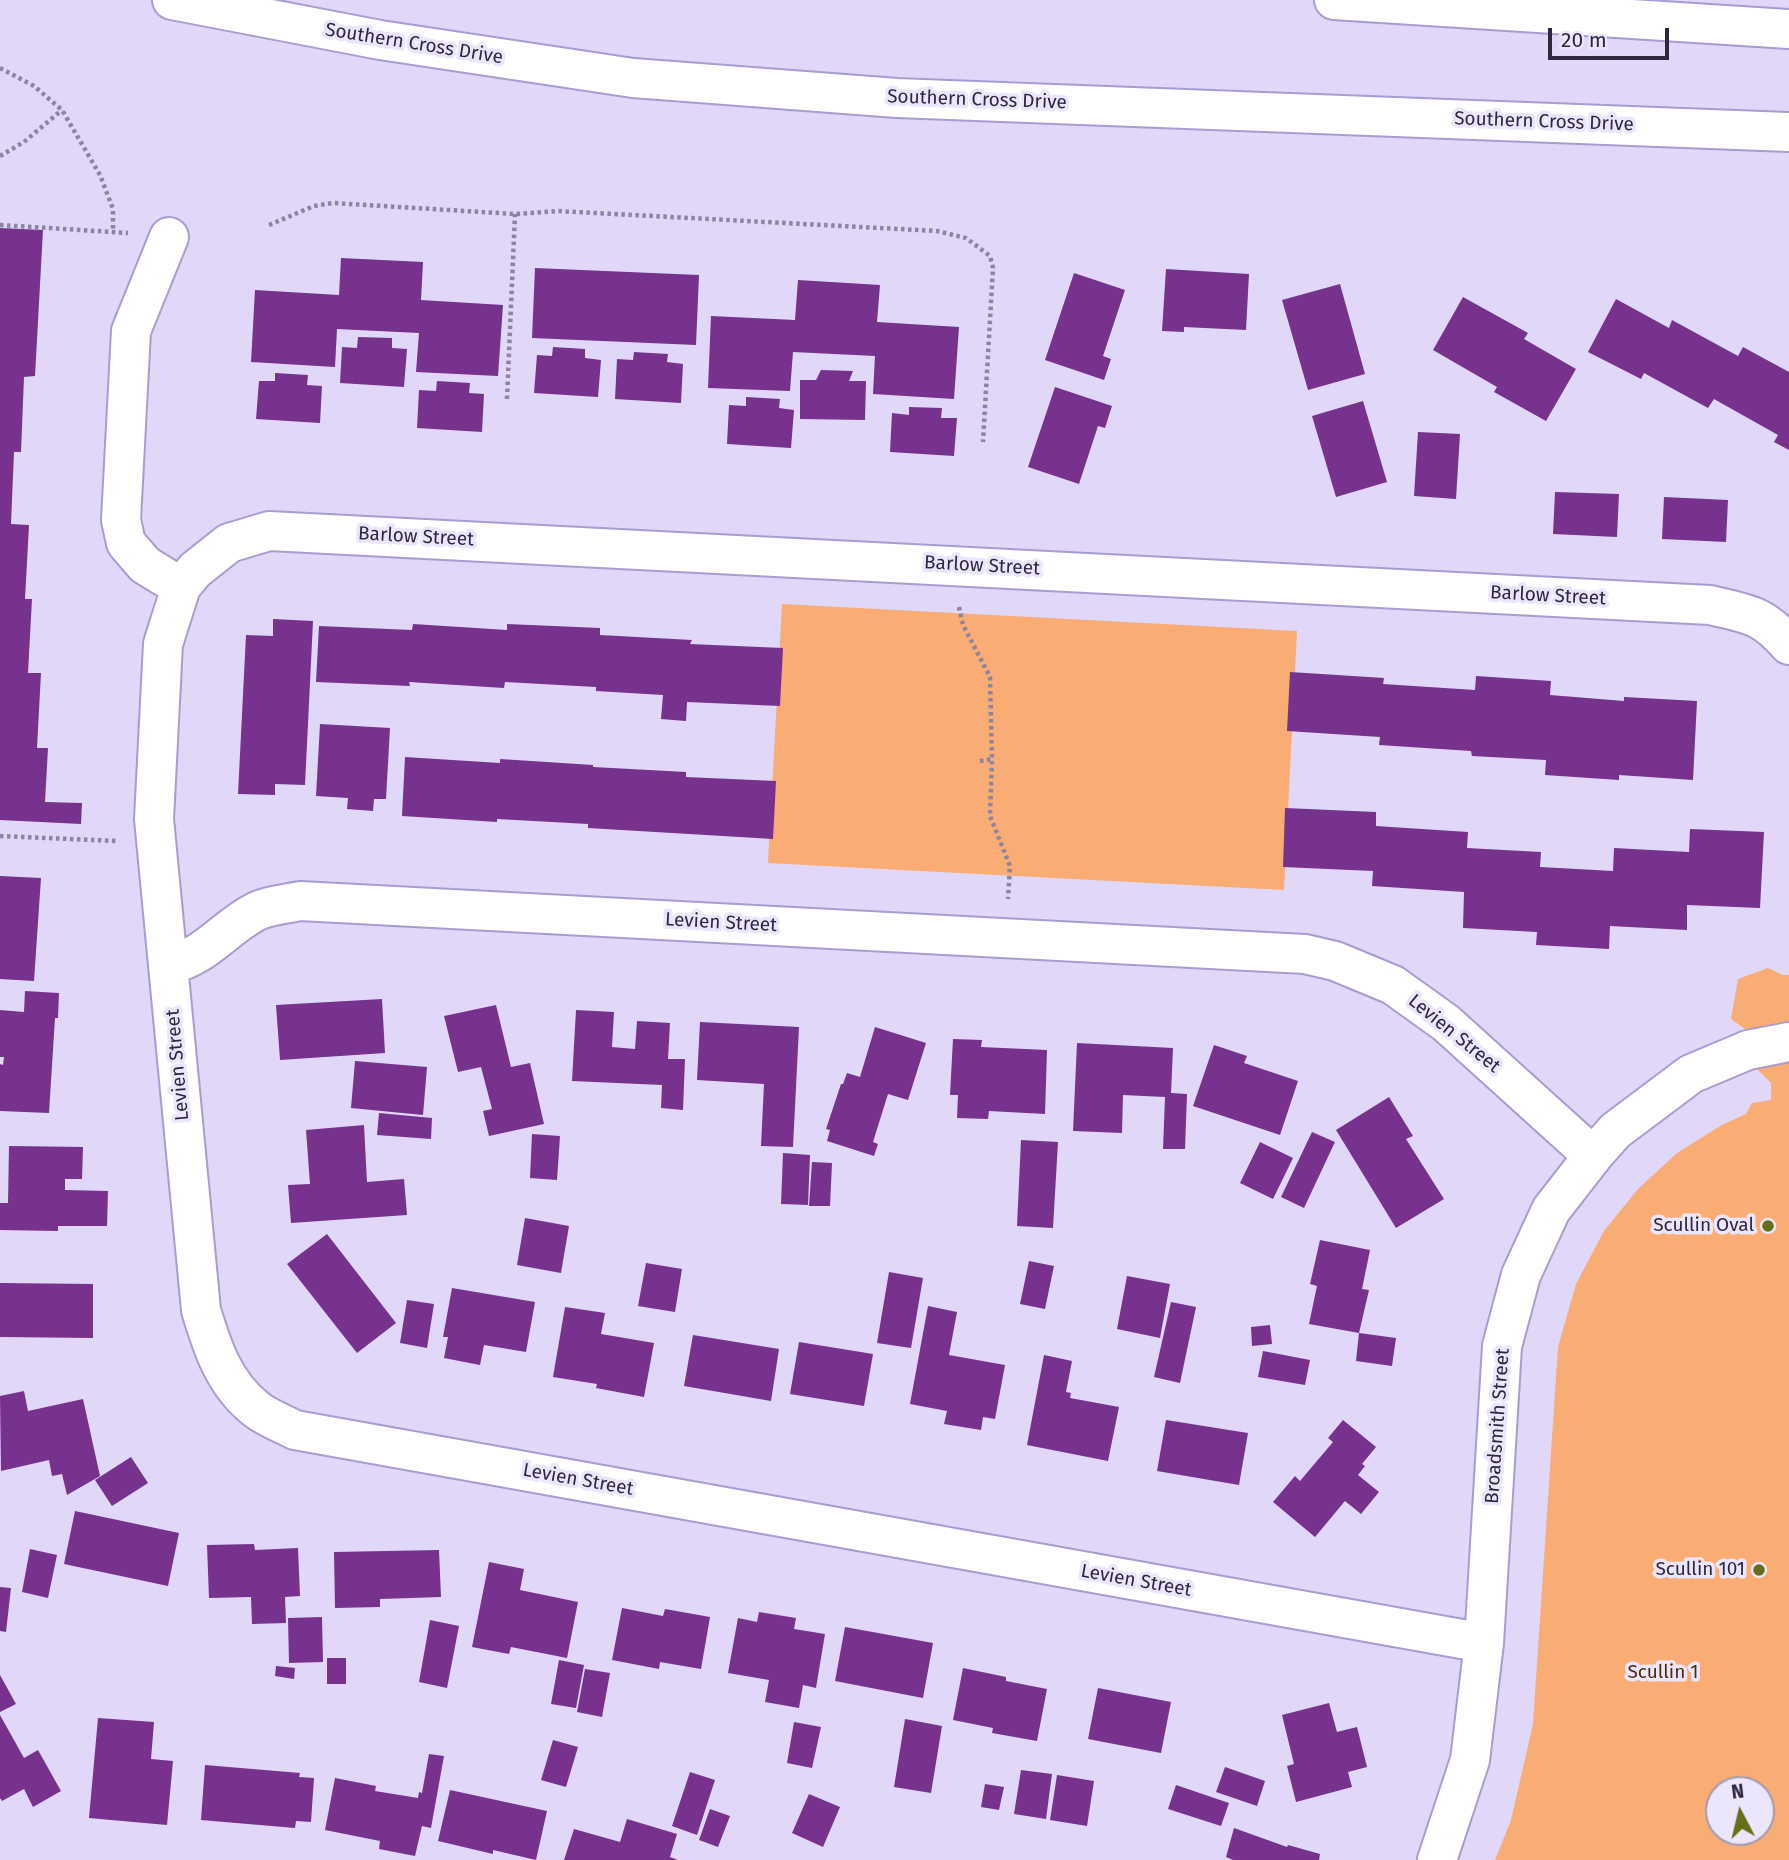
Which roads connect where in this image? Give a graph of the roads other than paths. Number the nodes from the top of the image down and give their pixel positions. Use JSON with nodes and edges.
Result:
{"nodes":[{"id":1,"x":172,"y":0,"type":"edge"},
{"id":2,"x":1334,"y":0,"type":"edge"},
{"id":3,"x":1789,"y":29,"type":"edge"},
{"id":4,"x":1789,"y":132,"type":"edge"},
{"id":5,"x":169,"y":237,"type":"road end"},
{"id":6,"x":181,"y":587,"type":"junction"},
{"id":7,"x":1789,"y":645,"type":"edge"},
{"id":8,"x":168,"y":965,"type":"junction"},
{"id":9,"x":1789,"y":1042,"type":"edge"},
{"id":10,"x":1593,"y":1156,"type":"junction"},
{"id":11,"x":1484,"y":1643,"type":"junction"},
{"id":12,"x":1437,"y":1860,"type":"edge"}],
"edges":[{"from":1,"to":4,"type":"street","name":"Southern Cross Drive"},
{"from":2,"to":3,"type":"street"},
{"from":5,"to":6,"type":"street"},
{"from":6,"to":7,"type":"street","name":"Barlow Street"},
{"from":6,"to":8,"type":"street","name":"Barlow Street"},
{"from":8,"to":10,"type":"street","name":"Levien Street"},
{"from":8,"to":11,"type":"street","name":"Levien Street"},
{"from":9,"to":10,"type":"street","name":"Broadsmith Street"},
{"from":10,"to":11,"type":"street","name":"Broadsmith Street"},
{"from":11,"to":12,"type":"street","name":"Broadsmith Street"}]}
